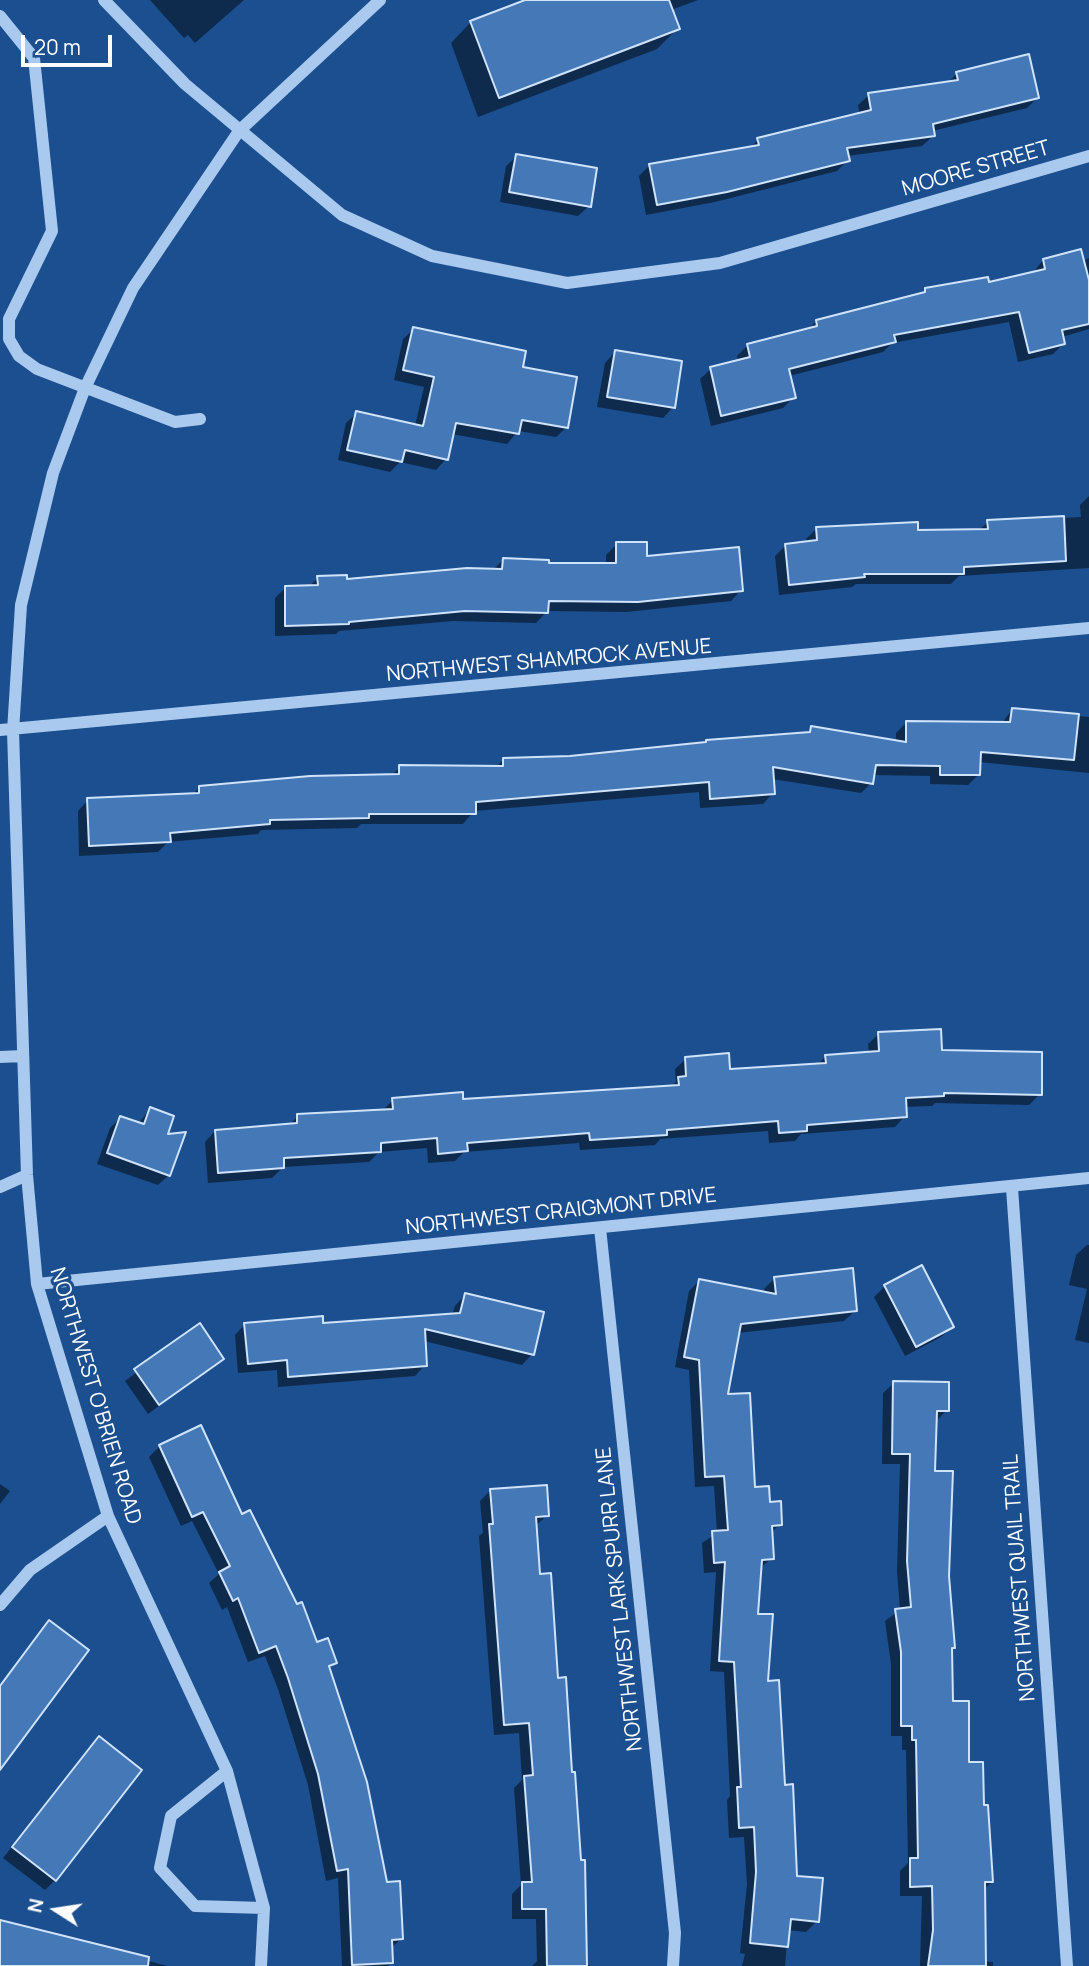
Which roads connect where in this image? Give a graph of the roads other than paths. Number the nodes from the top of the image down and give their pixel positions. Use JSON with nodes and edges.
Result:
{"nodes":[{"id":1,"x":104,"y":0,"type":"edge"},
{"id":2,"x":380,"y":0,"type":"edge"},
{"id":3,"x":0,"y":16,"type":"edge"},
{"id":4,"x":239,"y":131,"type":"junction"},
{"id":5,"x":1089,"y":156,"type":"edge"},
{"id":6,"x":85,"y":388,"type":"junction"},
{"id":7,"x":200,"y":419,"type":"dead end"},
{"id":8,"x":1089,"y":628,"type":"edge"},
{"id":9,"x":6,"y":730,"type":"edge"},
{"id":10,"x":23,"y":1056,"type":"junction"},
{"id":11,"x":0,"y":1057,"type":"edge"},
{"id":12,"x":27,"y":1175,"type":"junction"},
{"id":13,"x":1089,"y":1178,"type":"edge"},
{"id":14,"x":0,"y":1187,"type":"edge"},
{"id":15,"x":1012,"y":1188,"type":"junction"},
{"id":16,"x":600,"y":1228,"type":"junction"},
{"id":17,"x":37,"y":1284,"type":"junction"},
{"id":18,"x":108,"y":1516,"type":"junction"},
{"id":19,"x":0,"y":1605,"type":"edge"},
{"id":20,"x":227,"y":1771,"type":"junction"},
{"id":21,"x":264,"y":1908,"type":"junction"},
{"id":22,"x":261,"y":1966,"type":"edge"},
{"id":23,"x":673,"y":1966,"type":"edge"},
{"id":24,"x":1067,"y":1966,"type":"edge"}],
"edges":[{"from":1,"to":4,"type":"street","name":"MOORE STREET"},
{"from":2,"to":4,"type":"street","name":"NORTHWEST O'BRIEN ROAD"},
{"from":3,"to":6,"type":"street"},
{"from":4,"to":5,"type":"street","name":"MOORE STREET"},
{"from":4,"to":6,"type":"street","name":"NORTHWEST O'BRIEN ROAD"},
{"from":6,"to":7,"type":"street"},
{"from":6,"to":9,"type":"street","name":"NORTHWEST O'BRIEN ROAD"},
{"from":8,"to":9,"type":"street","name":"NORTHWEST SHAMROCK AVENUE"},
{"from":9,"to":10,"type":"street","name":"NORTHWEST O'BRIEN ROAD"},
{"from":10,"to":11,"type":"street"},
{"from":10,"to":12,"type":"street","name":"NORTHWEST O'BRIEN ROAD"},
{"from":12,"to":14,"type":"street"},
{"from":12,"to":17,"type":"street","name":"NORTHWEST O'BRIEN ROAD"},
{"from":13,"to":15,"type":"street","name":"NORTHWEST CRAIGMONT DRIVE"},
{"from":15,"to":16,"type":"street","name":"NORTHWEST CRAIGMONT DRIVE"},
{"from":15,"to":24,"type":"street","name":"NORTHWEST QUAIL TRAIL"},
{"from":16,"to":17,"type":"street","name":"NORTHWEST CRAIGMONT DRIVE"},
{"from":16,"to":23,"type":"street","name":"NORTHWEST LARK SPURR LANE"},
{"from":17,"to":18,"type":"street","name":"NORTHWEST O'BRIEN ROAD"},
{"from":18,"to":19,"type":"street"},
{"from":18,"to":20,"type":"street","name":"NORTHWEST O'BRIEN ROAD"},
{"from":20,"to":21,"type":"street","name":"NORTHWEST O'BRIEN ROAD"},
{"from":20,"to":21,"type":"street"},
{"from":21,"to":22,"type":"street","name":"NORTHWEST O'BRIEN ROAD"}]}
